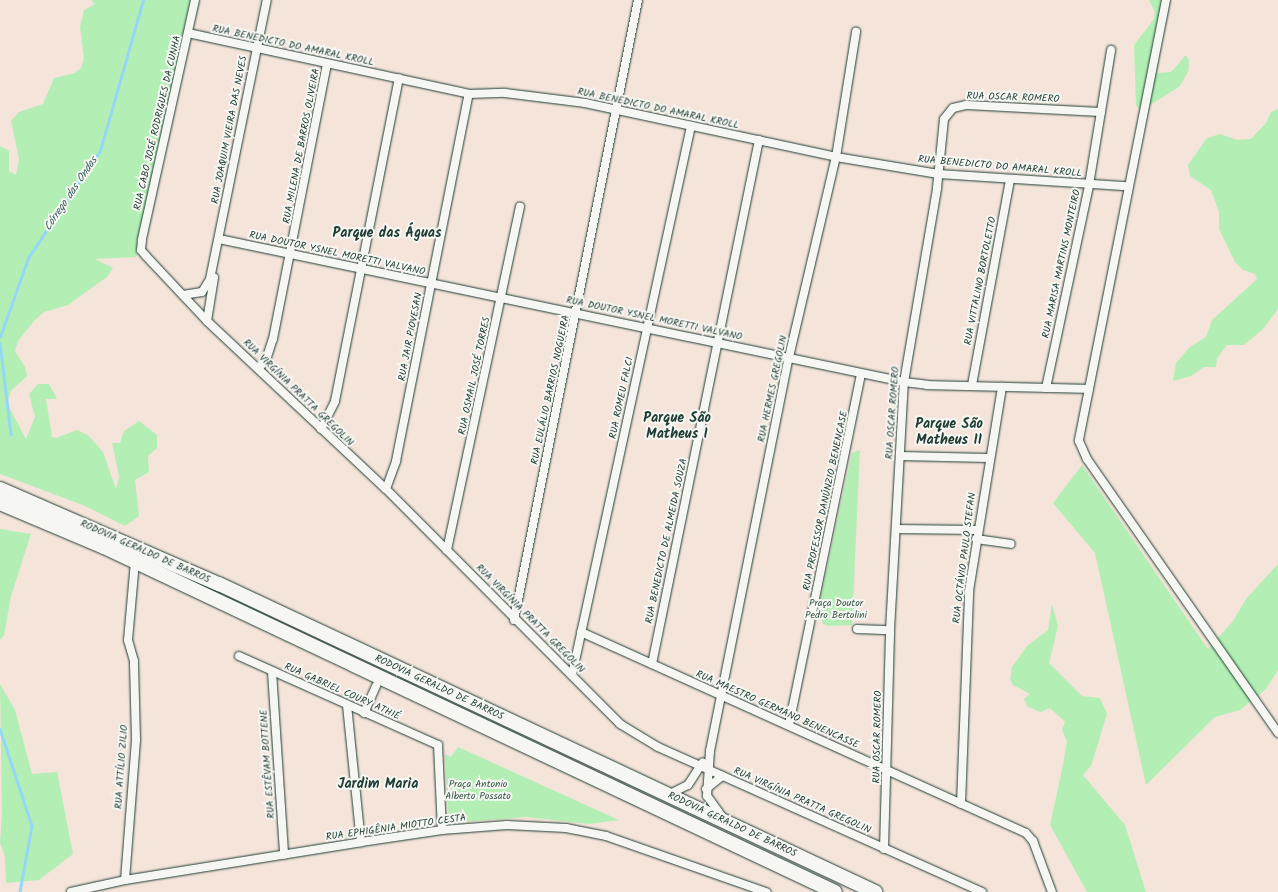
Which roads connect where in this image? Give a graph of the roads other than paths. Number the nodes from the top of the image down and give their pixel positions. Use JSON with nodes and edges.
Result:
{"nodes":[{"id":1,"x":195,"y":0,"type":"edge"},
{"id":2,"x":267,"y":0,"type":"edge"},
{"id":3,"x":638,"y":0,"type":"edge"},
{"id":4,"x":1166,"y":0,"type":"edge"},
{"id":5,"x":856,"y":32,"type":"dead end"},
{"id":6,"x":188,"y":33,"type":"junction"},
{"id":7,"x":256,"y":48,"type":"junction"},
{"id":8,"x":1111,"y":50,"type":"dead end"},
{"id":9,"x":327,"y":65,"type":"junction"},
{"id":10,"x":399,"y":78,"type":"junction"},
{"id":11,"x":469,"y":94,"type":"junction"},
{"id":12,"x":618,"y":111,"type":"junction"},
{"id":13,"x":1101,"y":112,"type":"junction"},
{"id":14,"x":691,"y":126,"type":"junction"},
{"id":15,"x":759,"y":140,"type":"junction"},
{"id":16,"x":836,"y":157,"type":"junction"},
{"id":17,"x":939,"y":174,"type":"junction"},
{"id":18,"x":1010,"y":180,"type":"junction"},
{"id":19,"x":1088,"y":185,"type":"junction"},
{"id":20,"x":1128,"y":186,"type":"junction"},
{"id":21,"x":520,"y":206,"type":"dead end"},
{"id":22,"x":219,"y":239,"type":"junction"},
{"id":23,"x":142,"y":250,"type":"joint"},
{"id":24,"x":292,"y":255,"type":"junction"},
{"id":25,"x":214,"y":264,"type":"junction"},
{"id":26,"x":360,"y":269,"type":"junction"},
{"id":27,"x":432,"y":285,"type":"junction"},
{"id":28,"x":183,"y":295,"type":"junction"},
{"id":29,"x":502,"y":298,"type":"junction"},
{"id":30,"x":577,"y":313,"type":"junction"},
{"id":31,"x":207,"y":321,"type":"junction"},
{"id":32,"x":647,"y":329,"type":"junction"},
{"id":33,"x":718,"y":342,"type":"junction"},
{"id":34,"x":789,"y":357,"type":"junction"},
{"id":35,"x":259,"y":368,"type":"junction"},
{"id":36,"x":861,"y":374,"type":"junction"},
{"id":37,"x":904,"y":382,"type":"junction"},
{"id":38,"x":972,"y":386,"type":"junction"},
{"id":39,"x":1002,"y":387,"type":"junction"},
{"id":40,"x":1046,"y":388,"type":"junction"},
{"id":41,"x":1089,"y":389,"type":"junction"},
{"id":42,"x":321,"y":429,"type":"junction"},
{"id":43,"x":900,"y":456,"type":"junction"},
{"id":44,"x":988,"y":458,"type":"junction"},
{"id":45,"x":0,"y":488,"type":"edge"},
{"id":46,"x":386,"y":489,"type":"junction"},
{"id":47,"x":0,"y":503,"type":"edge"},
{"id":48,"x":896,"y":529,"type":"junction"},
{"id":49,"x":976,"y":530,"type":"junction"},
{"id":50,"x":976,"y":539,"type":"junction"},
{"id":51,"x":1011,"y":544,"type":"dead end"},
{"id":52,"x":447,"y":550,"type":"junction"},
{"id":53,"x":134,"y":562,"type":"junction"},
{"id":54,"x":514,"y":620,"type":"junction"},
{"id":55,"x":270,"y":626,"type":"junction"},
{"id":56,"x":857,"y":629,"type":"dead end"},
{"id":57,"x":890,"y":630,"type":"junction"},
{"id":58,"x":581,"y":632,"type":"junction"},
{"id":59,"x":239,"y":656,"type":"dead end"},
{"id":60,"x":652,"y":664,"type":"junction"},
{"id":61,"x":272,"y":672,"type":"junction"},
{"id":62,"x":572,"y":675,"type":"junction"},
{"id":63,"x":376,"y":686,"type":"junction"},
{"id":64,"x":720,"y":696,"type":"junction"},
{"id":65,"x":347,"y":705,"type":"junction"},
{"id":66,"x":364,"y":713,"type":"junction"},
{"id":67,"x":481,"y":725,"type":"junction"},
{"id":68,"x":789,"y":725,"type":"junction"},
{"id":69,"x":1278,"y":733,"type":"edge"},
{"id":70,"x":710,"y":751,"type":"junction"},
{"id":71,"x":700,"y":766,"type":"junction"},
{"id":72,"x":708,"y":770,"type":"junction"},
{"id":73,"x":888,"y":771,"type":"junction"},
{"id":74,"x":722,"y":776,"type":"junction"},
{"id":75,"x":706,"y":789,"type":"junction"},
{"id":76,"x":667,"y":795,"type":"junction"},
{"id":77,"x":961,"y":804,"type":"junction"},
{"id":78,"x":738,"y":829,"type":"junction"},
{"id":79,"x":442,"y":830,"type":"junction"},
{"id":80,"x":361,"y":842,"type":"junction"},
{"id":81,"x":884,"y":849,"type":"junction"},
{"id":82,"x":284,"y":855,"type":"junction"},
{"id":83,"x":802,"y":876,"type":"junction"},
{"id":84,"x":126,"y":880,"type":"junction"},
{"id":85,"x":756,"y":890,"type":"edge"},
{"id":86,"x":71,"y":892,"type":"edge"},
{"id":87,"x":766,"y":892,"type":"edge"},
{"id":88,"x":821,"y":892,"type":"edge"},
{"id":89,"x":835,"y":892,"type":"edge"},
{"id":90,"x":876,"y":892,"type":"edge"},
{"id":91,"x":982,"y":892,"type":"edge"},
{"id":92,"x":1052,"y":892,"type":"edge"}],
"edges":[{"from":1,"to":6,"type":"street","name":"RUA CABO JOSÉ RODRIGUES DA CUNHA"},
{"from":2,"to":7,"type":"street","name":"RUA JOAQUIM VIEIRA DAS NEVES"},
{"from":3,"to":12,"type":"street","name":"RUA EULÁLIO BARRIOS NOGUEIRA"},
{"from":4,"to":20,"type":"street"},
{"from":5,"to":16,"type":"street","name":"RUA HERMES GREGOLIN"},
{"from":6,"to":7,"type":"street","name":"RUA BENEDICTO DO AMARAL KROLL"},
{"from":6,"to":23,"type":"street","name":"RUA CABO JOSÉ RODRIGUES DA CUNHA"},
{"from":7,"to":9,"type":"street","name":"RUA BENEDICTO DO AMARAL KROLL"},
{"from":7,"to":22,"type":"street","name":"RUA JOAQUIM VIEIRA DAS NEVES"},
{"from":8,"to":13,"type":"street","name":"RUA MARISA MARTINS MONTEIRO"},
{"from":9,"to":10,"type":"street","name":"RUA BENEDICTO DO AMARAL KROLL"},
{"from":9,"to":24,"type":"street","name":"RUA MILENA DE BARROS OLIVEIRA"},
{"from":10,"to":11,"type":"street","name":"RUA BENEDICTO DO AMARAL KROLL"},
{"from":10,"to":26,"type":"street"},
{"from":11,"to":12,"type":"street","name":"RUA BENEDICTO DO AMARAL KROLL"},
{"from":11,"to":27,"type":"street","name":"RUA JAIR PIOVESAN"},
{"from":12,"to":14,"type":"street","name":"RUA BENEDICTO DO AMARAL KROLL"},
{"from":12,"to":30,"type":"street","name":"RUA EULÁLIO BARRIOS NOGUEIRA"},
{"from":13,"to":17,"type":"street","name":"RUA OSCAR ROMERO"},
{"from":13,"to":19,"type":"street","name":"RUA MARISA MARTINS MONTEIRO"},
{"from":14,"to":15,"type":"street","name":"RUA BENEDICTO DO AMARAL KROLL"},
{"from":14,"to":32,"type":"street","name":"RUA ROMEU FALCI"},
{"from":15,"to":16,"type":"street","name":"RUA BENEDICTO DO AMARAL KROLL"},
{"from":15,"to":33,"type":"street","name":"RUA BENEDICTO DE ALMEIDA SOUZA"},
{"from":16,"to":17,"type":"street","name":"RUA BENEDICTO DO AMARAL KROLL"},
{"from":16,"to":34,"type":"street","name":"RUA HERMES GREGOLIN"},
{"from":17,"to":18,"type":"street","name":"RUA BENEDICTO DO AMARAL KROLL"},
{"from":17,"to":37,"type":"street","name":"RUA OSCAR ROMERO"},
{"from":18,"to":19,"type":"street","name":"RUA BENEDICTO DO AMARAL KROLL"},
{"from":18,"to":38,"type":"street","name":"RUA VITTALINO BORTOLETTO"},
{"from":19,"to":20,"type":"street","name":"RUA BENEDICTO DO AMARAL KROLL"},
{"from":19,"to":40,"type":"street","name":"RUA MARISA MARTINS MONTEIRO"},
{"from":20,"to":41,"type":"street"},
{"from":21,"to":29,"type":"street","name":"RUA OSMAIL JOSÉ TORRES"},
{"from":22,"to":24,"type":"street","name":"RUA DOUTOR YSNEL MORETTI VALVANO"},
{"from":22,"to":25,"type":"street","name":"RUA JOAQUIM VIEIRA DAS NEVES"},
{"from":23,"to":28,"type":"street","name":"RUA VIRGÍNIA PRATTA GREGOLIN"},
{"from":24,"to":26,"type":"street","name":"RUA DOUTOR YSNEL MORETTI VALVANO"},
{"from":24,"to":35,"type":"street","name":"RUA MILENA DE BARROS OLIVEIRA"},
{"from":25,"to":28,"type":"street","name":"RUA JOAQUIM VIEIRA DAS NEVES"},
{"from":25,"to":31,"type":"street","name":"RUA JOAQUIM VIEIRA DAS NEVES"},
{"from":26,"to":27,"type":"street","name":"RUA DOUTOR YSNEL MORETTI VALVANO"},
{"from":26,"to":42,"type":"street"},
{"from":27,"to":29,"type":"street","name":"RUA DOUTOR YSNEL MORETTI VALVANO"},
{"from":27,"to":46,"type":"street","name":"RUA JAIR PIOVESAN"},
{"from":28,"to":31,"type":"street","name":"RUA VIRGÍNIA PRATTA GREGOLIN"},
{"from":29,"to":30,"type":"street","name":"RUA DOUTOR YSNEL MORETTI VALVANO"},
{"from":29,"to":52,"type":"street","name":"RUA OSMAIL JOSÉ TORRES"},
{"from":30,"to":32,"type":"street","name":"RUA DOUTOR YSNEL MORETTI VALVANO"},
{"from":30,"to":54,"type":"street","name":"RUA EULÁLIO BARRIOS NOGUEIRA"},
{"from":31,"to":35,"type":"street","name":"RUA VIRGÍNIA PRATTA GREGOLIN"},
{"from":32,"to":33,"type":"street","name":"RUA DOUTOR YSNEL MORETTI VALVANO"},
{"from":32,"to":58,"type":"street","name":"RUA ROMEU FALCI"},
{"from":33,"to":34,"type":"street","name":"RUA DOUTOR YSNEL MORETTI VALVANO"},
{"from":33,"to":60,"type":"street","name":"RUA BENEDICTO DE ALMEIDA SOUZA"},
{"from":34,"to":36,"type":"street","name":"RUA DOUTOR YSNEL MORETTI VALVANO"},
{"from":34,"to":64,"type":"street","name":"RUA HERMES GREGOLIN"},
{"from":35,"to":42,"type":"street","name":"RUA VIRGÍNIA PRATTA GREGOLIN"},
{"from":36,"to":37,"type":"street","name":"RUA DOUTOR YSNEL MORETTI VALVANO"},
{"from":36,"to":68,"type":"street","name":"RUA PROFESSOR DANÚNZIO BENENCASE"},
{"from":37,"to":38,"type":"street","name":"RUA DOUTOR YSNEL MORETTI VALVANO"},
{"from":37,"to":43,"type":"street","name":"RUA OSCAR ROMERO"},
{"from":38,"to":39,"type":"street","name":"RUA DOUTOR YSNEL MORETTI VALVANO"},
{"from":39,"to":40,"type":"street","name":"RUA DOUTOR YSNEL MORETTI VALVANO"},
{"from":39,"to":44,"type":"street","name":"RUA OCTÁVIO PAULO STEFAN"},
{"from":40,"to":41,"type":"street","name":"RUA DOUTOR YSNEL MORETTI VALVANO"},
{"from":41,"to":69,"type":"street"},
{"from":42,"to":46,"type":"street","name":"RUA VIRGÍNIA PRATTA GREGOLIN"},
{"from":43,"to":44,"type":"street"},
{"from":43,"to":48,"type":"street","name":"RUA OSCAR ROMERO"},
{"from":44,"to":49,"type":"street","name":"RUA OCTÁVIO PAULO STEFAN"},
{"from":45,"to":76,"type":"highway","name":"RODOVIA GERALDO DE BARROS"},
{"from":46,"to":52,"type":"street","name":"RUA VIRGÍNIA PRATTA GREGOLIN"},
{"from":47,"to":53,"type":"highway","name":"RODOVIA GERALDO DE BARROS"},
{"from":48,"to":49,"type":"street"},
{"from":48,"to":57,"type":"street","name":"RUA OSCAR ROMERO"},
{"from":49,"to":50,"type":"street","name":"RUA OCTÁVIO PAULO STEFAN"},
{"from":50,"to":51,"type":"street"},
{"from":50,"to":77,"type":"street","name":"RUA OCTÁVIO PAULO STEFAN"},
{"from":52,"to":54,"type":"street","name":"RUA VIRGÍNIA PRATTA GREGOLIN"},
{"from":53,"to":55,"type":"highway","name":"RODOVIA GERALDO DE BARROS"},
{"from":53,"to":84,"type":"street","name":"RUA ATTÍLIO ZILIO"},
{"from":54,"to":62,"type":"street","name":"RUA VIRGÍNIA PRATTA GREGOLIN"},
{"from":55,"to":63,"type":"highway"},
{"from":55,"to":67,"type":"highway","name":"RODOVIA GERALDO DE BARROS"},
{"from":56,"to":57,"type":"street"},
{"from":57,"to":73,"type":"street","name":"RUA OSCAR ROMERO"},
{"from":58,"to":60,"type":"street","name":"RUA MAESTRO GERMANO BENENCASSE"},
{"from":58,"to":62,"type":"street","name":"RUA ROMEU FALCI"},
{"from":59,"to":61,"type":"street","name":"RUA GABRIEL COURY ATHIÉ"},
{"from":60,"to":64,"type":"street","name":"RUA MAESTRO GERMANO BENENCASSE"},
{"from":61,"to":65,"type":"street","name":"RUA GABRIEL COURY ATHIÉ"},
{"from":61,"to":82,"type":"street","name":"RUA ESTÊVAM BOTTENE"},
{"from":62,"to":71,"type":"street","name":"RUA VIRGÍNIA PRATTA GREGOLIN"},
{"from":63,"to":66,"type":"street"},
{"from":63,"to":67,"type":"highway"},
{"from":64,"to":68,"type":"street","name":"RUA MAESTRO GERMANO BENENCASSE"},
{"from":64,"to":70,"type":"street","name":"RUA HERMES GREGOLIN"},
{"from":65,"to":66,"type":"street","name":"RUA GABRIEL COURY ATHIÉ"},
{"from":65,"to":80,"type":"street"},
{"from":66,"to":79,"type":"street","name":"RUA GABRIEL COURY ATHIÉ"},
{"from":67,"to":83,"type":"highway","name":"RODOVIA GERALDO DE BARROS"},
{"from":68,"to":73,"type":"street","name":"RUA MAESTRO GERMANO BENENCASSE"},
{"from":70,"to":71,"type":"street","name":"RUA HERMES GREGOLIN"},
{"from":70,"to":72,"type":"street","name":"RUA HERMES GREGOLIN"},
{"from":71,"to":72,"type":"street","name":"RUA VIRGÍNIA PRATTA GREGOLIN"},
{"from":71,"to":76,"type":"street","name":"RUA HERMES GREGOLIN"},
{"from":72,"to":74,"type":"street","name":"RUA VIRGÍNIA PRATTA GREGOLIN"},
{"from":72,"to":75,"type":"street","name":"RUA HERMES GREGOLIN"},
{"from":73,"to":77,"type":"street","name":"RUA MAESTRO GERMANO BENENCASSE"},
{"from":73,"to":81,"type":"street","name":"RUA OSCAR ROMERO"},
{"from":74,"to":75,"type":"street"},
{"from":74,"to":81,"type":"street","name":"RUA VIRGÍNIA PRATTA GREGOLIN"},
{"from":75,"to":78,"type":"street","name":"RUA HERMES GREGOLIN"},
{"from":76,"to":78,"type":"highway","name":"RODOVIA GERALDO DE BARROS"},
{"from":77,"to":92,"type":"street","name":"RUA MAESTRO GERMANO BENENCASSE"},
{"from":78,"to":90,"type":"highway","name":"RODOVIA GERALDO DE BARROS"},
{"from":79,"to":80,"type":"street","name":"RUA EPHIGÊNIA MIOTTO CESTA"},
{"from":79,"to":85,"type":"street","name":"RUA EPHIGÊNIA MIOTTO CESTA"},
{"from":80,"to":82,"type":"street","name":"RUA EPHIGÊNIA MIOTTO CESTA"},
{"from":81,"to":91,"type":"street","name":"RUA VIRGÍNIA PRATTA GREGOLIN"},
{"from":82,"to":84,"type":"street","name":"RUA EPHIGÊNIA MIOTTO CESTA"},
{"from":83,"to":88,"type":"highway"},
{"from":83,"to":89,"type":"highway","name":"RODOVIA GERALDO DE BARROS"},
{"from":84,"to":86,"type":"street","name":"RUA EPHIGÊNIA MIOTTO CESTA"},
{"from":85,"to":87,"type":"street","name":"RUA EPHIGÊNIA MIOTTO CESTA"}]}
